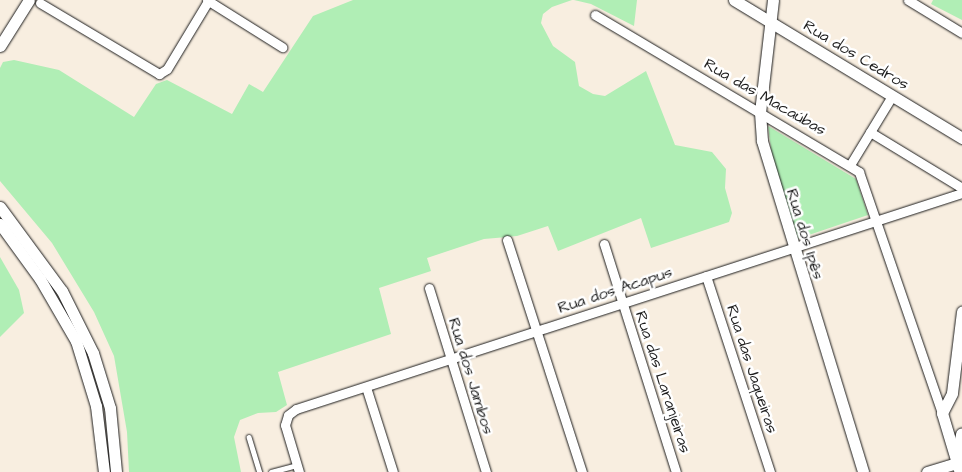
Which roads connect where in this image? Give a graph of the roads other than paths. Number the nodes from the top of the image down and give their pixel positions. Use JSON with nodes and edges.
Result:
{"nodes":[{"id":1,"x":207,"y":0,"type":"edge"},
{"id":2,"x":734,"y":0,"type":"edge"},
{"id":3,"x":774,"y":0,"type":"edge"},
{"id":4,"x":908,"y":0,"type":"edge"},
{"id":5,"x":34,"y":2,"type":"edge"},
{"id":6,"x":595,"y":15,"type":"dead end"},
{"id":7,"x":770,"y":22,"type":"junction"},
{"id":8,"x":962,"y":33,"type":"edge"},
{"id":9,"x":0,"y":46,"type":"edge"},
{"id":10,"x":282,"y":47,"type":"dead end"},
{"id":11,"x":892,"y":96,"type":"junction"},
{"id":12,"x":760,"y":112,"type":"junction"},
{"id":13,"x":870,"y":132,"type":"junction"},
{"id":14,"x":962,"y":138,"type":"edge"},
{"id":15,"x":850,"y":165,"type":"junction"},
{"id":16,"x":962,"y":188,"type":"edge"},
{"id":17,"x":962,"y":193,"type":"edge"},
{"id":18,"x":0,"y":207,"type":"edge"},
{"id":19,"x":876,"y":221,"type":"junction"},
{"id":20,"x":0,"y":224,"type":"edge"},
{"id":21,"x":506,"y":240,"type":"dead end"},
{"id":22,"x":604,"y":244,"type":"dead end"},
{"id":23,"x":792,"y":248,"type":"junction"},
{"id":24,"x":706,"y":276,"type":"junction"},
{"id":25,"x":429,"y":288,"type":"dead end"},
{"id":26,"x":621,"y":304,"type":"junction"},
{"id":27,"x":962,"y":312,"type":"edge"},
{"id":28,"x":536,"y":332,"type":"junction"},
{"id":29,"x":450,"y":360,"type":"junction"},
{"id":30,"x":366,"y":387,"type":"junction"},
{"id":31,"x":942,"y":413,"type":"junction"},
{"id":32,"x":962,"y":434,"type":"edge"},
{"id":33,"x":249,"y":437,"type":"dead end"},
{"id":34,"x":959,"y":467,"type":"edge"},
{"id":35,"x":298,"y":468,"type":"edge"},
{"id":36,"x":104,"y":472,"type":"edge"},
{"id":37,"x":116,"y":472,"type":"edge"},
{"id":38,"x":260,"y":472,"type":"edge"},
{"id":39,"x":271,"y":472,"type":"edge"},
{"id":40,"x":393,"y":472,"type":"edge"},
{"id":41,"x":486,"y":472,"type":"edge"},
{"id":42,"x":582,"y":472,"type":"edge"},
{"id":43,"x":676,"y":472,"type":"edge"},
{"id":44,"x":770,"y":472,"type":"edge"},
{"id":45,"x":863,"y":472,"type":"edge"},
{"id":46,"x":927,"y":472,"type":"edge"}],
"edges":[{"from":1,"to":5,"type":"street"},
{"from":1,"to":10,"type":"street"},
{"from":2,"to":7,"type":"street","name":"Rua dos Cedros"},
{"from":3,"to":7,"type":"street","name":"Rua dos Ipês"},
{"from":4,"to":8,"type":"street"},
{"from":5,"to":9,"type":"street"},
{"from":6,"to":12,"type":"street","name":"Rua das Macaúbas"},
{"from":7,"to":11,"type":"street","name":"Rua dos Cedros"},
{"from":7,"to":12,"type":"street","name":"Rua dos Ipês"},
{"from":11,"to":13,"type":"street"},
{"from":11,"to":14,"type":"street","name":"Rua dos Cedros"},
{"from":12,"to":15,"type":"street","name":"Rua das Macaúbas"},
{"from":12,"to":23,"type":"street","name":"Rua dos Ipês"},
{"from":13,"to":15,"type":"street"},
{"from":13,"to":16,"type":"street"},
{"from":15,"to":19,"type":"street"},
{"from":17,"to":19,"type":"street","name":"Rua dos Acapus"},
{"from":18,"to":37,"type":"street"},
{"from":19,"to":23,"type":"street","name":"Rua dos Acapus"},
{"from":19,"to":31,"type":"street"},
{"from":20,"to":36,"type":"street"},
{"from":21,"to":28,"type":"street"},
{"from":22,"to":26,"type":"street","name":"Rua das Laranjeiras"},
{"from":23,"to":24,"type":"street","name":"Rua dos Acapus"},
{"from":23,"to":45,"type":"street","name":"Rua dos Ipês"},
{"from":24,"to":26,"type":"street","name":"Rua dos Acapus"},
{"from":24,"to":44,"type":"street","name":"Rua das Jaqueiras"},
{"from":25,"to":29,"type":"street","name":"Rua dos Jambos"},
{"from":26,"to":28,"type":"street","name":"Rua dos Acapus"},
{"from":26,"to":43,"type":"street","name":"Rua das Laranjeiras"},
{"from":27,"to":31,"type":"street"},
{"from":28,"to":29,"type":"street","name":"Rua dos Acapus"},
{"from":28,"to":42,"type":"street"},
{"from":29,"to":30,"type":"street","name":"Rua dos Acapus"},
{"from":29,"to":41,"type":"street","name":"Rua dos Jambos"},
{"from":30,"to":35,"type":"street","name":"Rua dos Acapus"},
{"from":30,"to":40,"type":"street"},
{"from":31,"to":34,"type":"street"},
{"from":32,"to":34,"type":"main road"},
{"from":33,"to":38,"type":"lane"},
{"from":34,"to":46,"type":"street"},
{"from":35,"to":39,"type":"lane"}]}
